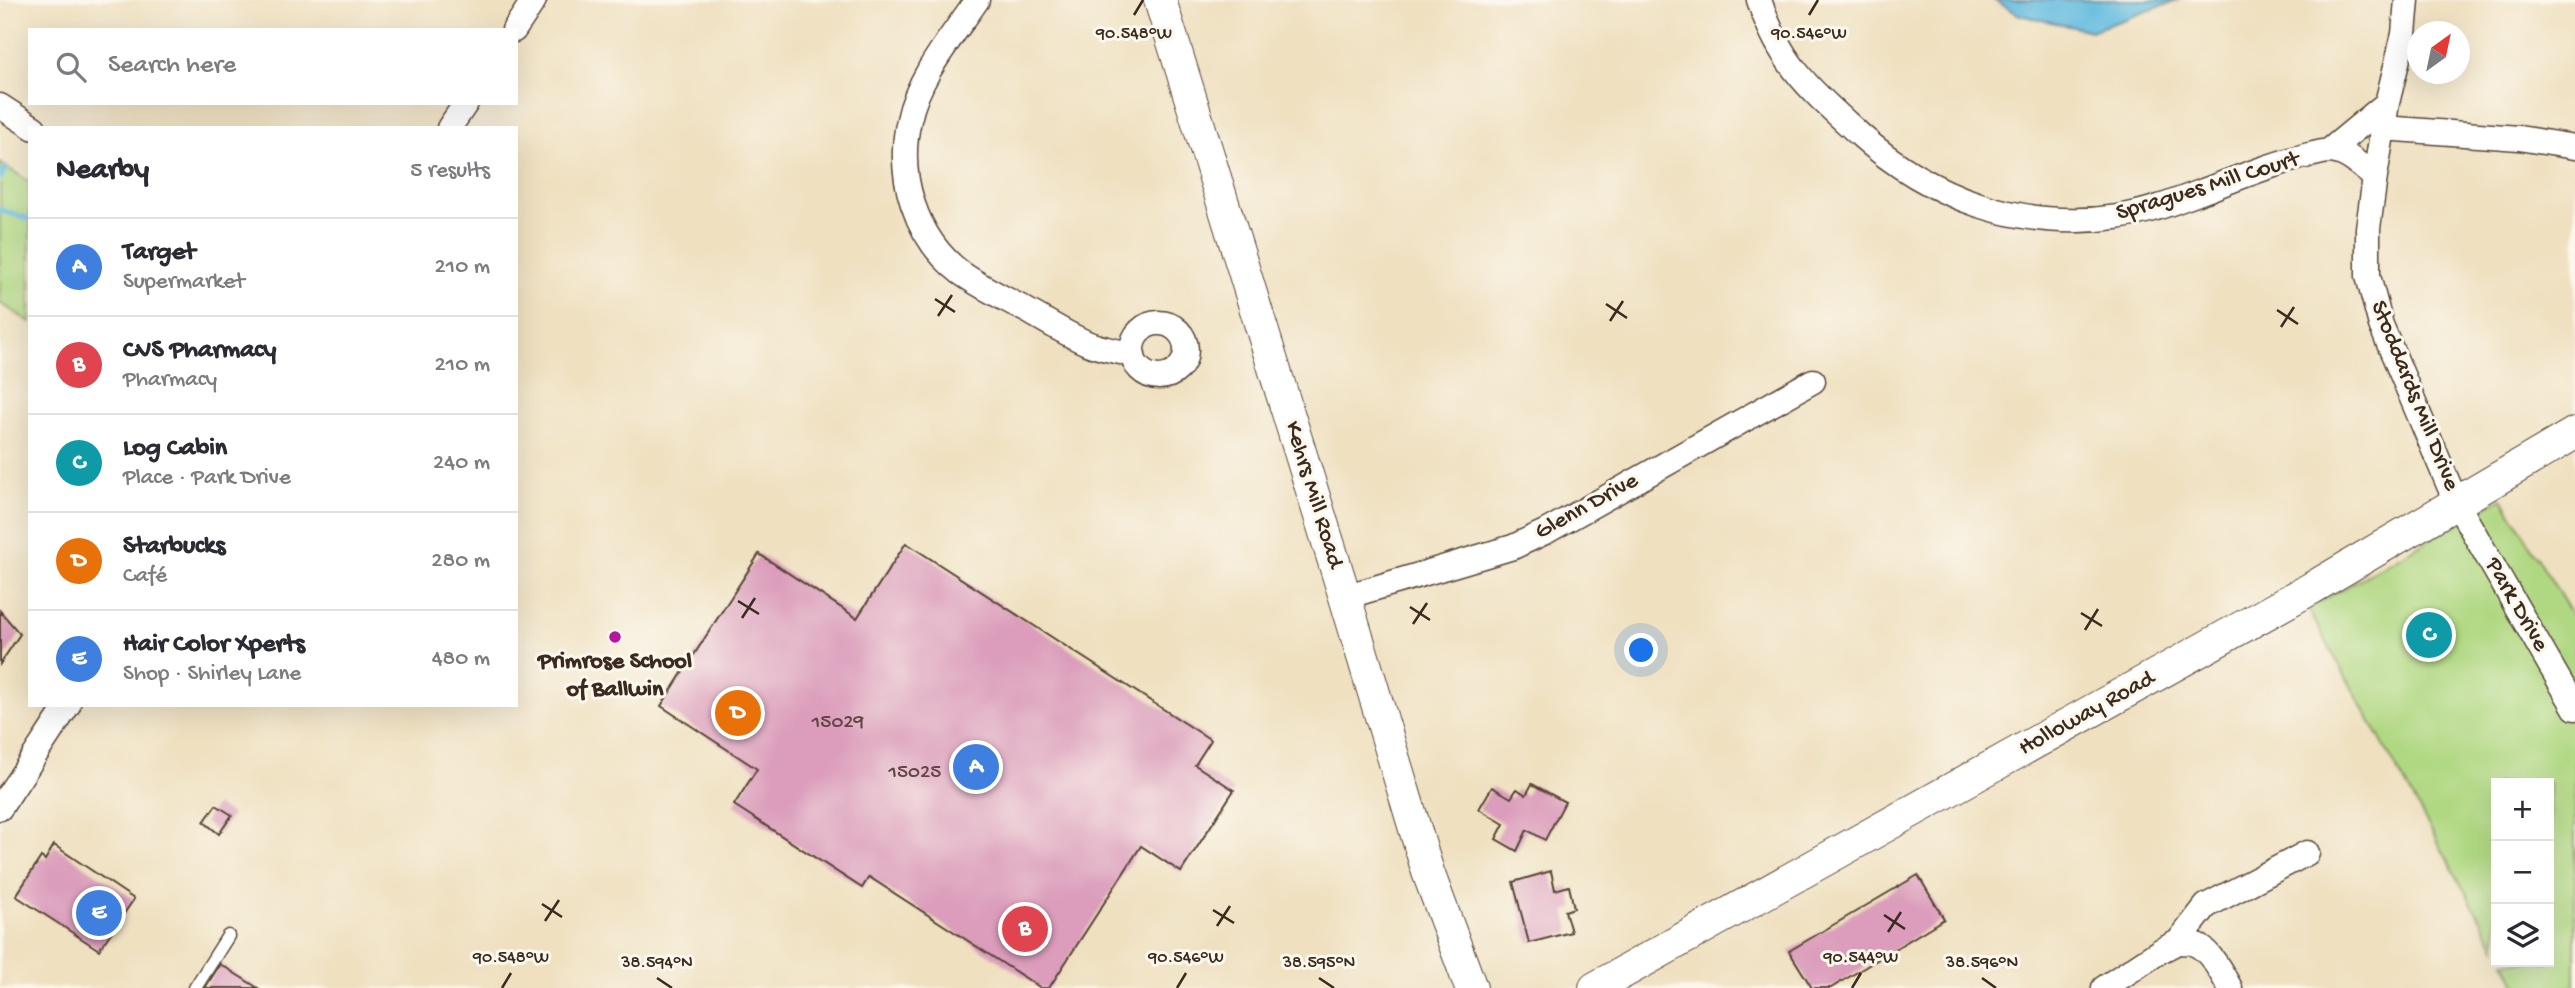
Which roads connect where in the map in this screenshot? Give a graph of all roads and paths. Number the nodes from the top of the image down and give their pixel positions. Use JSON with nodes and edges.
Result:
{"nodes":[{"id":1,"x":534,"y":0,"type":"edge"},
{"id":2,"x":977,"y":0,"type":"edge"},
{"id":3,"x":1160,"y":0,"type":"edge"},
{"id":4,"x":1759,"y":0,"type":"edge"},
{"id":5,"x":2407,"y":0,"type":"edge"},
{"id":6,"x":515,"y":28,"type":"edge"},
{"id":7,"x":2387,"y":103,"type":"junction"},
{"id":8,"x":465,"y":105,"type":"edge"},
{"id":9,"x":0,"y":106,"type":"edge"},
{"id":10,"x":31,"y":126,"type":"edge"},
{"id":11,"x":450,"y":126,"type":"edge"},
{"id":12,"x":2383,"y":128,"type":"junction"},
{"id":13,"x":2575,"y":147,"type":"edge"},
{"id":14,"x":2329,"y":151,"type":"junction"},
{"id":15,"x":2375,"y":177,"type":"junction"},
{"id":16,"x":1133,"y":355,"type":"dead end"},
{"id":17,"x":1813,"y":381,"type":"dead end"},
{"id":18,"x":2575,"y":433,"type":"edge"},
{"id":19,"x":2456,"y":502,"type":"junction"},
{"id":20,"x":1345,"y":597,"type":"junction"},
{"id":21,"x":67,"y":707,"type":"edge"},
{"id":22,"x":2575,"y":708,"type":"edge"},
{"id":23,"x":0,"y":808,"type":"edge"},
{"id":24,"x":2307,"y":853,"type":"dead end"},
{"id":25,"x":228,"y":936,"type":"dead end"},
{"id":26,"x":2178,"y":942,"type":"junction"},
{"id":27,"x":195,"y":988,"type":"edge"},
{"id":28,"x":1471,"y":988,"type":"edge"},
{"id":29,"x":1595,"y":988,"type":"edge"},
{"id":30,"x":2104,"y":988,"type":"edge"},
{"id":31,"x":2230,"y":988,"type":"edge"}],
"edges":[{"from":1,"to":6,"type":"street"},
{"from":2,"to":16,"type":"street"},
{"from":3,"to":20,"type":"street","name":"Kehrs Mill Road"},
{"from":4,"to":14,"type":"street","name":"Spragues Mill Court"},
{"from":5,"to":7,"type":"street","name":"Stoddards Mill Drive"},
{"from":7,"to":12,"type":"street","name":"Stoddards Mill Drive"},
{"from":7,"to":14,"type":"street","name":"Spragues Mill Court"},
{"from":8,"to":11,"type":"street"},
{"from":9,"to":10,"type":"street"},
{"from":12,"to":13,"type":"street"},
{"from":12,"to":15,"type":"street","name":"Stoddards Mill Drive"},
{"from":14,"to":15,"type":"street","name":"Spragues Mill Court"},
{"from":15,"to":19,"type":"street","name":"Stoddards Mill Drive"},
{"from":17,"to":20,"type":"street","name":"Glenn Drive"},
{"from":18,"to":19,"type":"street","name":"Holloway Road"},
{"from":19,"to":22,"type":"street","name":"Park Drive"},
{"from":19,"to":29,"type":"street","name":"Holloway Road"},
{"from":20,"to":28,"type":"street","name":"Kehrs Mill Road"},
{"from":21,"to":23,"type":"street"},
{"from":24,"to":26,"type":"street"},
{"from":25,"to":27,"type":"lane"},
{"from":26,"to":30,"type":"street"},
{"from":26,"to":31,"type":"street"}]}
